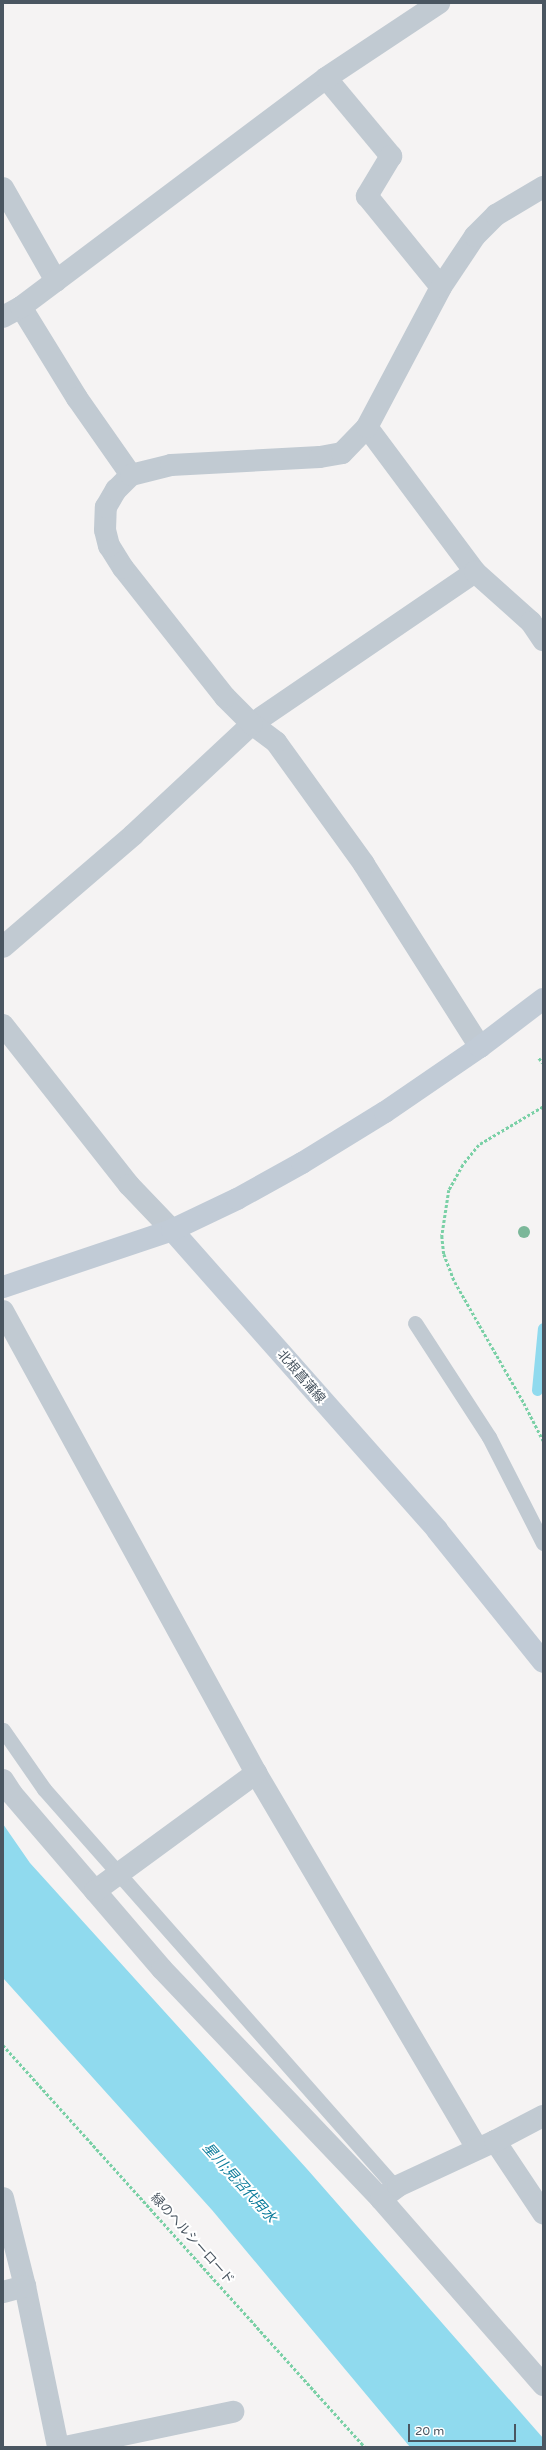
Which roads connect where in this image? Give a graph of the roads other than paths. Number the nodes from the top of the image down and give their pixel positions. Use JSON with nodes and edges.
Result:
{"nodes":[{"id":1,"x":440,"y":3,"type":"edge"},
{"id":2,"x":326,"y":78,"type":"junction"},
{"id":3,"x":543,"y":187,"type":"edge"},
{"id":4,"x":3,"y":188,"type":"edge"},
{"id":5,"x":56,"y":281,"type":"junction"},
{"id":6,"x":441,"y":287,"type":"junction"},
{"id":7,"x":12,"y":312,"type":"edge"},
{"id":8,"x":367,"y":427,"type":"junction"},
{"id":9,"x":131,"y":475,"type":"junction"},
{"id":10,"x":475,"y":572,"type":"junction"},
{"id":11,"x":543,"y":640,"type":"edge"},
{"id":12,"x":252,"y":724,"type":"junction"},
{"id":13,"x":3,"y":947,"type":"edge"},
{"id":14,"x":543,"y":999,"type":"edge"},
{"id":15,"x":3,"y":1025,"type":"edge"},
{"id":16,"x":480,"y":1047,"type":"junction"},
{"id":17,"x":172,"y":1230,"type":"junction"},
{"id":18,"x":3,"y":1287,"type":"edge"},
{"id":19,"x":3,"y":1311,"type":"edge"},
{"id":20,"x":415,"y":1323,"type":"dead end"},
{"id":21,"x":543,"y":1543,"type":"edge"},
{"id":22,"x":543,"y":1662,"type":"edge"},
{"id":23,"x":3,"y":1730,"type":"edge"},
{"id":24,"x":256,"y":1774,"type":"junction"},
{"id":25,"x":3,"y":1780,"type":"edge"},
{"id":26,"x":118,"y":1874,"type":"junction"},
{"id":27,"x":95,"y":1891,"type":"junction"},
{"id":28,"x":543,"y":2116,"type":"edge"},
{"id":29,"x":486,"y":2145,"type":"junction"},
{"id":30,"x":389,"y":2194,"type":"junction"},
{"id":31,"x":3,"y":2198,"type":"edge"},
{"id":32,"x":543,"y":2213,"type":"edge"},
{"id":33,"x":25,"y":2286,"type":"junction"},
{"id":34,"x":3,"y":2292,"type":"edge"},
{"id":35,"x":543,"y":2384,"type":"edge"},
{"id":36,"x":233,"y":2412,"type":"dead end"},
{"id":37,"x":58,"y":2447,"type":"edge"},
{"id":38,"x":65,"y":2447,"type":"edge"}],
"edges":[{"from":1,"to":2,"type":"street"},
{"from":2,"to":5,"type":"street"},
{"from":2,"to":6,"type":"street"},
{"from":3,"to":6,"type":"street"},
{"from":4,"to":5,"type":"street"},
{"from":5,"to":7,"type":"street"},
{"from":6,"to":8,"type":"street"},
{"from":7,"to":9,"type":"street"},
{"from":8,"to":9,"type":"street"},
{"from":8,"to":10,"type":"street"},
{"from":9,"to":12,"type":"street"},
{"from":10,"to":11,"type":"street"},
{"from":10,"to":12,"type":"street"},
{"from":12,"to":13,"type":"street"},
{"from":12,"to":16,"type":"street"},
{"from":14,"to":16,"type":"main road"},
{"from":15,"to":17,"type":"street"},
{"from":16,"to":17,"type":"main road"},
{"from":17,"to":18,"type":"main road"},
{"from":17,"to":22,"type":"main road","name":"北根菖蒲線"},
{"from":19,"to":24,"type":"street"},
{"from":20,"to":21,"type":"lane"},
{"from":23,"to":26,"type":"lane"},
{"from":24,"to":26,"type":"street"},
{"from":24,"to":29,"type":"street"},
{"from":25,"to":27,"type":"street"},
{"from":26,"to":27,"type":"street"},
{"from":26,"to":30,"type":"lane"},
{"from":27,"to":30,"type":"street"},
{"from":28,"to":29,"type":"street"},
{"from":29,"to":30,"type":"street"},
{"from":29,"to":32,"type":"street"},
{"from":30,"to":35,"type":"street"},
{"from":31,"to":33,"type":"street"},
{"from":33,"to":34,"type":"street"},
{"from":33,"to":37,"type":"street"},
{"from":36,"to":38,"type":"street"}]}
